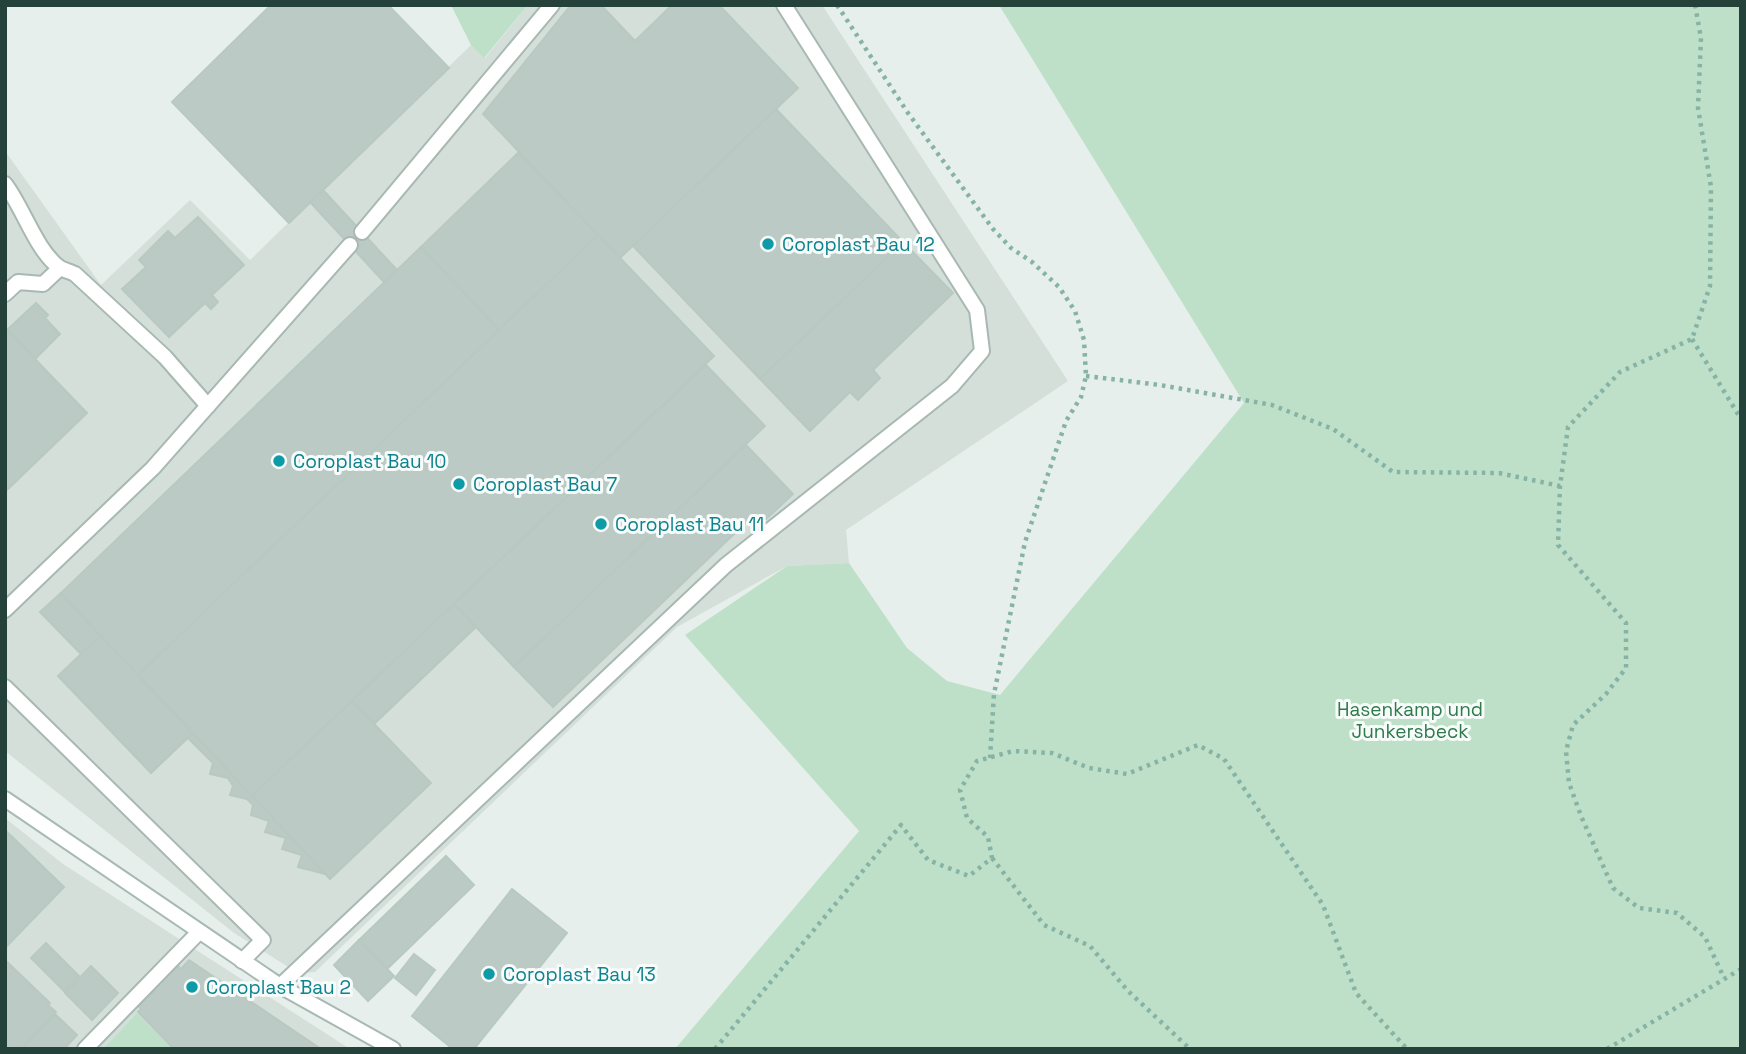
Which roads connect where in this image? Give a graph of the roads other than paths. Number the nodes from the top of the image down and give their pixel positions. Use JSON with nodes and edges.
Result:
{"nodes":[{"id":1,"x":552,"y":5,"type":"edge"},
{"id":2,"x":784,"y":5,"type":"edge"},
{"id":3,"x":5,"y":184,"type":"edge"},
{"id":4,"x":362,"y":232,"type":"dead end"},
{"id":5,"x":350,"y":245,"type":"dead end"},
{"id":6,"x":60,"y":268,"type":"junction"},
{"id":7,"x":5,"y":294,"type":"edge"},
{"id":8,"x":208,"y":406,"type":"junction"},
{"id":9,"x":5,"y":610,"type":"edge"},
{"id":10,"x":5,"y":687,"type":"edge"},
{"id":11,"x":5,"y":799,"type":"edge"},
{"id":12,"x":199,"y":932,"type":"junction"},
{"id":13,"x":242,"y":961,"type":"junction"},
{"id":14,"x":280,"y":986,"type":"junction"},
{"id":15,"x":85,"y":1049,"type":"edge"},
{"id":16,"x":393,"y":1049,"type":"edge"}],
"edges":[{"from":1,"to":4,"type":"lane"},
{"from":2,"to":14,"type":"lane"},
{"from":3,"to":6,"type":"lane"},
{"from":5,"to":8,"type":"lane"},
{"from":6,"to":7,"type":"lane"},
{"from":6,"to":8,"type":"lane"},
{"from":8,"to":9,"type":"lane"},
{"from":10,"to":13,"type":"lane"},
{"from":11,"to":12,"type":"lane"},
{"from":12,"to":13,"type":"lane"},
{"from":12,"to":15,"type":"lane"},
{"from":13,"to":14,"type":"lane"},
{"from":14,"to":16,"type":"lane"}]}
